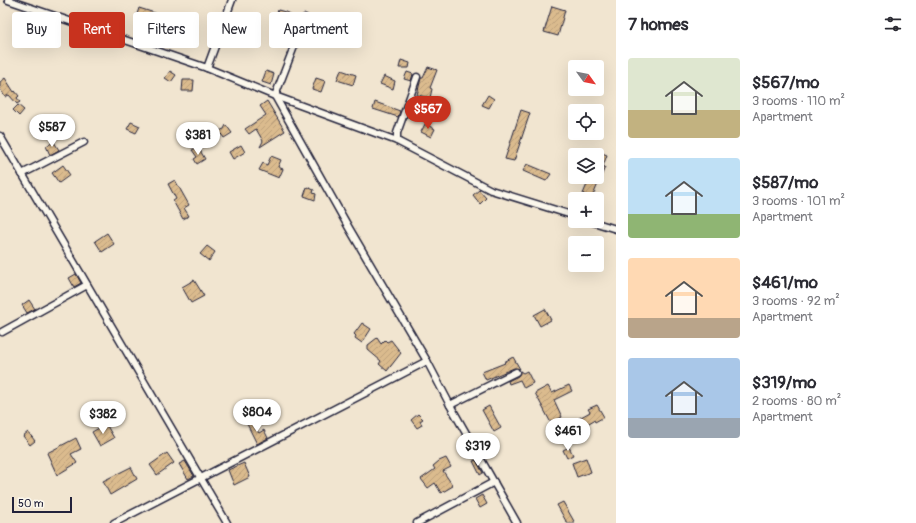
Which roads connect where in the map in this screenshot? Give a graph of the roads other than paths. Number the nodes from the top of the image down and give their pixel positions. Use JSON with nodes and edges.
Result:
{"nodes":[{"id":1,"x":8,"y":0,"type":"edge"},
{"id":2,"x":232,"y":0,"type":"edge"},
{"id":3,"x":293,"y":48,"type":"edge"},
{"id":4,"x":207,"y":68,"type":"junction"},
{"id":5,"x":417,"y":77,"type":"dead end"},
{"id":6,"x":275,"y":96,"type":"junction"},
{"id":7,"x":0,"y":136,"type":"edge"},
{"id":8,"x":84,"y":142,"type":"dead end"},
{"id":9,"x":397,"y":142,"type":"junction"},
{"id":10,"x":22,"y":174,"type":"junction"},
{"id":11,"x":568,"y":214,"type":"edge"},
{"id":12,"x":604,"y":225,"type":"edge"},
{"id":13,"x":616,"y":229,"type":"edge"},
{"id":14,"x":87,"y":285,"type":"junction"},
{"id":15,"x":2,"y":332,"type":"dead end"},
{"id":16,"x":427,"y":361,"type":"junction"},
{"id":17,"x":516,"y":372,"type":"dead end"},
{"id":18,"x":450,"y":405,"type":"junction"},
{"id":19,"x":201,"y":478,"type":"junction"},
{"id":20,"x":494,"y":482,"type":"junction"},
{"id":21,"x":114,"y":523,"type":"edge"},
{"id":22,"x":227,"y":523,"type":"edge"},
{"id":23,"x":416,"y":523,"type":"edge"},
{"id":24,"x":517,"y":523,"type":"edge"}],
"edges":[{"from":1,"to":4,"type":"street"},
{"from":2,"to":4,"type":"street"},
{"from":3,"to":6,"type":"street"},
{"from":4,"to":6,"type":"street"},
{"from":5,"to":9,"type":"street"},
{"from":6,"to":9,"type":"street"},
{"from":6,"to":16,"type":"street"},
{"from":7,"to":10,"type":"street"},
{"from":8,"to":10,"type":"street"},
{"from":9,"to":11,"type":"street"},
{"from":10,"to":14,"type":"street"},
{"from":12,"to":13,"type":"street"},
{"from":14,"to":15,"type":"street"},
{"from":14,"to":19,"type":"street"},
{"from":16,"to":18,"type":"street"},
{"from":16,"to":19,"type":"street"},
{"from":17,"to":18,"type":"street"},
{"from":18,"to":20,"type":"street"},
{"from":19,"to":21,"type":"street"},
{"from":19,"to":22,"type":"street"},
{"from":20,"to":23,"type":"street"},
{"from":20,"to":24,"type":"street"}]}
